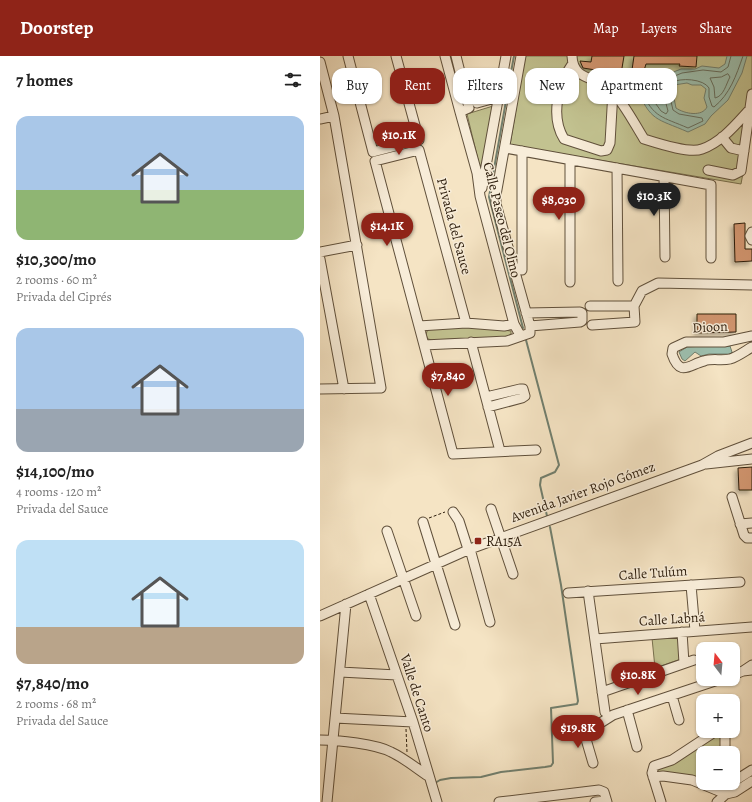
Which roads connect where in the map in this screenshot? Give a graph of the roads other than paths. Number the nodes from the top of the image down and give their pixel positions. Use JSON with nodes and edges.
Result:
{"nodes":[{"id":1,"x":348,"y":56,"type":"edge"},
{"id":2,"x":396,"y":56,"type":"edge"},
{"id":3,"x":445,"y":56,"type":"edge"},
{"id":4,"x":456,"y":56,"type":"edge"},
{"id":5,"x":506,"y":56,"type":"edge"},
{"id":6,"x":521,"y":56,"type":"edge"},
{"id":7,"x":572,"y":60,"type":"edge"},
{"id":8,"x":320,"y":62,"type":"edge"},
{"id":9,"x":504,"y":68,"type":"edge"},
{"id":10,"x":587,"y":77,"type":"edge"},
{"id":11,"x":517,"y":78,"type":"edge"},
{"id":12,"x":752,"y":94,"type":"edge"},
{"id":13,"x":498,"y":104,"type":"edge"},
{"id":14,"x":512,"y":104,"type":"edge"},
{"id":15,"x":612,"y":104,"type":"edge"},
{"id":16,"x":621,"y":104,"type":"edge"},
{"id":17,"x":750,"y":109,"type":"junction"},
{"id":18,"x":460,"y":112,"type":"junction"},
{"id":19,"x":334,"y":116,"type":"junction"},
{"id":20,"x":320,"y":119,"type":"edge"},
{"id":21,"x":722,"y":137,"type":"junction"},
{"id":22,"x":505,"y":148,"type":"junction"},
{"id":23,"x":522,"y":151,"type":"junction"},
{"id":24,"x":744,"y":151,"type":"junction"},
{"id":25,"x":570,"y":160,"type":"junction"},
{"id":26,"x":617,"y":168,"type":"junction"},
{"id":27,"x":708,"y":170,"type":"dead end"},
{"id":28,"x":664,"y":177,"type":"junction"},
{"id":29,"x":480,"y":196,"type":"junction"},
{"id":30,"x":752,"y":232,"type":"edge"},
{"id":31,"x":752,"y":240,"type":"edge"},
{"id":32,"x":357,"y":245,"type":"junction"},
{"id":33,"x":320,"y":252,"type":"edge"},
{"id":34,"x":665,"y":257,"type":"dead end"},
{"id":35,"x":711,"y":258,"type":"dead end"},
{"id":36,"x":320,"y":259,"type":"edge"},
{"id":37,"x":522,"y":270,"type":"dead end"},
{"id":38,"x":570,"y":282,"type":"dead end"},
{"id":39,"x":618,"y":282,"type":"dead end"},
{"id":40,"x":752,"y":285,"type":"edge"},
{"id":41,"x":590,"y":306,"type":"dead end"},
{"id":42,"x":634,"y":306,"type":"junction"},
{"id":43,"x":526,"y":312,"type":"junction"},
{"id":44,"x":466,"y":322,"type":"junction"},
{"id":45,"x":514,"y":324,"type":"junction"},
{"id":46,"x":592,"y":325,"type":"dead end"},
{"id":47,"x":419,"y":326,"type":"junction"},
{"id":48,"x":530,"y":326,"type":"junction"},
{"id":49,"x":520,"y":335,"type":"junction"},
{"id":50,"x":752,"y":336,"type":"edge"},
{"id":51,"x":737,"y":339,"type":"junction"},
{"id":52,"x":471,"y":342,"type":"junction"},
{"id":53,"x":424,"y":345,"type":"junction"},
{"id":54,"x":752,"y":347,"type":"edge"},
{"id":55,"x":740,"y":354,"type":"junction"},
{"id":56,"x":344,"y":389,"type":"junction"},
{"id":57,"x":320,"y":390,"type":"edge"},
{"id":58,"x":486,"y":397,"type":"junction"},
{"id":59,"x":488,"y":407,"type":"junction"},
{"id":60,"x":752,"y":443,"type":"edge"},
{"id":61,"x":536,"y":450,"type":"dead end"},
{"id":62,"x":500,"y":451,"type":"junction"},
{"id":63,"x":752,"y":459,"type":"edge"},
{"id":64,"x":702,"y":465,"type":"junction"},
{"id":65,"x":732,"y":497,"type":"dead end"},
{"id":66,"x":491,"y":510,"type":"dead end"},
{"id":67,"x":453,"y":512,"type":"road end"},
{"id":68,"x":423,"y":522,"type":"road end"},
{"id":69,"x":752,"y":523,"type":"edge"},
{"id":70,"x":740,"y":524,"type":"junction"},
{"id":71,"x":387,"y":531,"type":"dead end"},
{"id":72,"x":500,"y":537,"type":"junction"},
{"id":73,"x":752,"y":538,"type":"edge"},
{"id":74,"x":470,"y":549,"type":"junction"},
{"id":75,"x":436,"y":564,"type":"junction"},
{"id":76,"x":513,"y":574,"type":"dead end"},
{"id":77,"x":403,"y":579,"type":"junction"},
{"id":78,"x":740,"y":582,"type":"dead end"},
{"id":79,"x":691,"y":585,"type":"junction"},
{"id":80,"x":588,"y":591,"type":"junction"},
{"id":81,"x":568,"y":593,"type":"dead end"},
{"id":82,"x":369,"y":594,"type":"junction"},
{"id":83,"x":346,"y":604,"type":"junction"},
{"id":84,"x":320,"y":616,"type":"edge"},
{"id":85,"x":416,"y":616,"type":"dead end"},
{"id":86,"x":490,"y":622,"type":"dead end"},
{"id":87,"x":455,"y":625,"type":"dead end"},
{"id":88,"x":752,"y":627,"type":"edge"},
{"id":89,"x":695,"y":631,"type":"junction"},
{"id":90,"x":682,"y":632,"type":"junction"},
{"id":91,"x":595,"y":639,"type":"junction"},
{"id":92,"x":694,"y":660,"type":"dead end"},
{"id":93,"x":684,"y":663,"type":"junction"},
{"id":94,"x":752,"y":665,"type":"edge"},
{"id":95,"x":748,"y":670,"type":"edge"},
{"id":96,"x":340,"y":672,"type":"junction"},
{"id":97,"x":397,"y":675,"type":"junction"},
{"id":98,"x":701,"y":686,"type":"edge"},
{"id":99,"x":602,"y":692,"type":"junction"},
{"id":100,"x":672,"y":696,"type":"junction"},
{"id":101,"x":627,"y":710,"type":"junction"},
{"id":102,"x":605,"y":712,"type":"dead end"},
{"id":103,"x":335,"y":718,"type":"junction"},
{"id":104,"x":679,"y":720,"type":"dead end"},
{"id":105,"x":409,"y":722,"type":"junction"},
{"id":106,"x":583,"y":729,"type":"junction"},
{"id":107,"x":563,"y":735,"type":"dead end"},
{"id":108,"x":705,"y":738,"type":"edge"},
{"id":109,"x":320,"y":740,"type":"edge"},
{"id":110,"x":332,"y":740,"type":"junction"},
{"id":111,"x":637,"y":747,"type":"dead end"},
{"id":112,"x":593,"y":763,"type":"dead end"},
{"id":113,"x":752,"y":770,"type":"edge"},
{"id":114,"x":428,"y":776,"type":"junction"},
{"id":115,"x":653,"y":777,"type":"junction"},
{"id":116,"x":740,"y":778,"type":"edge"},
{"id":117,"x":752,"y":781,"type":"edge"},
{"id":118,"x":728,"y":790,"type":"edge"},
{"id":119,"x":726,"y":794,"type":"junction"},
{"id":120,"x":606,"y":801,"type":"edge"},
{"id":121,"x":326,"y":802,"type":"edge"},
{"id":122,"x":437,"y":802,"type":"edge"},
{"id":123,"x":499,"y":802,"type":"edge"},
{"id":124,"x":595,"y":802,"type":"edge"},
{"id":125,"x":661,"y":802,"type":"edge"},
{"id":126,"x":717,"y":802,"type":"edge"}],
"edges":[{"from":1,"to":2,"type":"street"},
{"from":3,"to":18,"type":"street","name":"Calle Paseo del Olmo"},
{"from":4,"to":18,"type":"street"},
{"from":5,"to":9,"type":"street"},
{"from":6,"to":11,"type":"street"},
{"from":7,"to":10,"type":"street"},
{"from":7,"to":15,"type":"street"},
{"from":8,"to":19,"type":"street"},
{"from":12,"to":17,"type":"street"},
{"from":13,"to":29,"type":"street"},
{"from":14,"to":22,"type":"street"},
{"from":16,"to":21,"type":"street"},
{"from":17,"to":21,"type":"street"},
{"from":17,"to":24,"type":"street"},
{"from":18,"to":29,"type":"street","name":"Calle Paseo del Olmo"},
{"from":19,"to":20,"type":"street"},
{"from":19,"to":32,"type":"street"},
{"from":21,"to":24,"type":"street"},
{"from":22,"to":23,"type":"street"},
{"from":22,"to":43,"type":"street"},
{"from":23,"to":25,"type":"street"},
{"from":23,"to":37,"type":"street"},
{"from":24,"to":27,"type":"street"},
{"from":25,"to":26,"type":"street"},
{"from":25,"to":38,"type":"street"},
{"from":26,"to":28,"type":"street"},
{"from":26,"to":39,"type":"street"},
{"from":28,"to":34,"type":"street"},
{"from":28,"to":35,"type":"street"},
{"from":29,"to":45,"type":"street","name":"Calle Paseo del Olmo"},
{"from":30,"to":31,"type":"street"},
{"from":32,"to":33,"type":"street"},
{"from":32,"to":56,"type":"street"},
{"from":36,"to":56,"type":"street"},
{"from":40,"to":42,"type":"street"},
{"from":41,"to":42,"type":"street"},
{"from":42,"to":46,"type":"street"},
{"from":43,"to":48,"type":"street"},
{"from":43,"to":48,"type":"street"},
{"from":44,"to":45,"type":"street"},
{"from":44,"to":47,"type":"street"},
{"from":44,"to":47,"type":"street","name":"Privada del Sauce"},
{"from":45,"to":49,"type":"street","name":"Calle Paseo del Olmo"},
{"from":47,"to":53,"type":"street","name":"Privada del Sauce"},
{"from":48,"to":49,"type":"street"},
{"from":49,"to":52,"type":"street"},
{"from":50,"to":51,"type":"street","name":"Dioon"},
{"from":51,"to":55,"type":"street"},
{"from":51,"to":55,"type":"street","name":"Dioon"},
{"from":52,"to":53,"type":"street"},
{"from":52,"to":58,"type":"street"},
{"from":53,"to":62,"type":"street","name":"Privada del Sauce"},
{"from":54,"to":55,"type":"street","name":"Dioon"},
{"from":56,"to":57,"type":"street"},
{"from":58,"to":59,"type":"street"},
{"from":58,"to":59,"type":"street"},
{"from":59,"to":62,"type":"street"},
{"from":60,"to":64,"type":"street","name":"Avenida Javier Rojo Gómez"},
{"from":61,"to":62,"type":"street"},
{"from":63,"to":64,"type":"street","name":"Avenida Javier Rojo Gómez"},
{"from":64,"to":72,"type":"street","name":"Avenida Javier Rojo Gómez"},
{"from":65,"to":70,"type":"street"},
{"from":66,"to":72,"type":"street"},
{"from":67,"to":74,"type":"street"},
{"from":68,"to":75,"type":"street"},
{"from":69,"to":70,"type":"street"},
{"from":70,"to":73,"type":"street"},
{"from":71,"to":77,"type":"street"},
{"from":72,"to":74,"type":"street","name":"Avenida Javier Rojo Gómez"},
{"from":72,"to":76,"type":"street"},
{"from":74,"to":75,"type":"street","name":"Avenida Javier Rojo Gómez"},
{"from":74,"to":86,"type":"street"},
{"from":75,"to":77,"type":"street","name":"Avenida Javier Rojo Gómez"},
{"from":75,"to":87,"type":"street"},
{"from":77,"to":82,"type":"street","name":"Avenida Javier Rojo Gómez"},
{"from":77,"to":85,"type":"street"},
{"from":78,"to":79,"type":"street","name":"Calle Tulúm"},
{"from":79,"to":80,"type":"street","name":"Calle Tulúm"},
{"from":79,"to":89,"type":"street"},
{"from":80,"to":81,"type":"street","name":"Calle Tulúm"},
{"from":80,"to":91,"type":"street"},
{"from":82,"to":83,"type":"street","name":"Avenida Javier Rojo Gómez"},
{"from":82,"to":97,"type":"street","name":"Valle de Canto"},
{"from":83,"to":84,"type":"street","name":"Avenida Javier Rojo Gómez"},
{"from":83,"to":96,"type":"street"},
{"from":88,"to":89,"type":"street","name":"Calle Labná"},
{"from":89,"to":90,"type":"street","name":"Calle Labná"},
{"from":90,"to":91,"type":"street","name":"Calle Labná"},
{"from":90,"to":93,"type":"street"},
{"from":91,"to":99,"type":"street"},
{"from":92,"to":93,"type":"street"},
{"from":93,"to":99,"type":"street"},
{"from":94,"to":95,"type":"street"},
{"from":96,"to":97,"type":"street"},
{"from":96,"to":103,"type":"street"},
{"from":97,"to":105,"type":"street","name":"Valle de Canto"},
{"from":98,"to":100,"type":"street"},
{"from":99,"to":102,"type":"street"},
{"from":100,"to":101,"type":"street"},
{"from":100,"to":104,"type":"street"},
{"from":101,"to":106,"type":"street"},
{"from":101,"to":111,"type":"street"},
{"from":103,"to":105,"type":"street"},
{"from":103,"to":110,"type":"street"},
{"from":105,"to":114,"type":"street","name":"Valle de Canto"},
{"from":106,"to":107,"type":"street"},
{"from":106,"to":112,"type":"street"},
{"from":108,"to":115,"type":"street"},
{"from":109,"to":110,"type":"street"},
{"from":110,"to":114,"type":"street"},
{"from":110,"to":121,"type":"street"},
{"from":113,"to":116,"type":"street"},
{"from":114,"to":122,"type":"street","name":"Valle de Canto"},
{"from":115,"to":119,"type":"street"},
{"from":115,"to":125,"type":"street"},
{"from":117,"to":119,"type":"street"},
{"from":118,"to":119,"type":"street"},
{"from":119,"to":126,"type":"street"},
{"from":120,"to":123,"type":"street"},
{"from":120,"to":124,"type":"street"}]}
